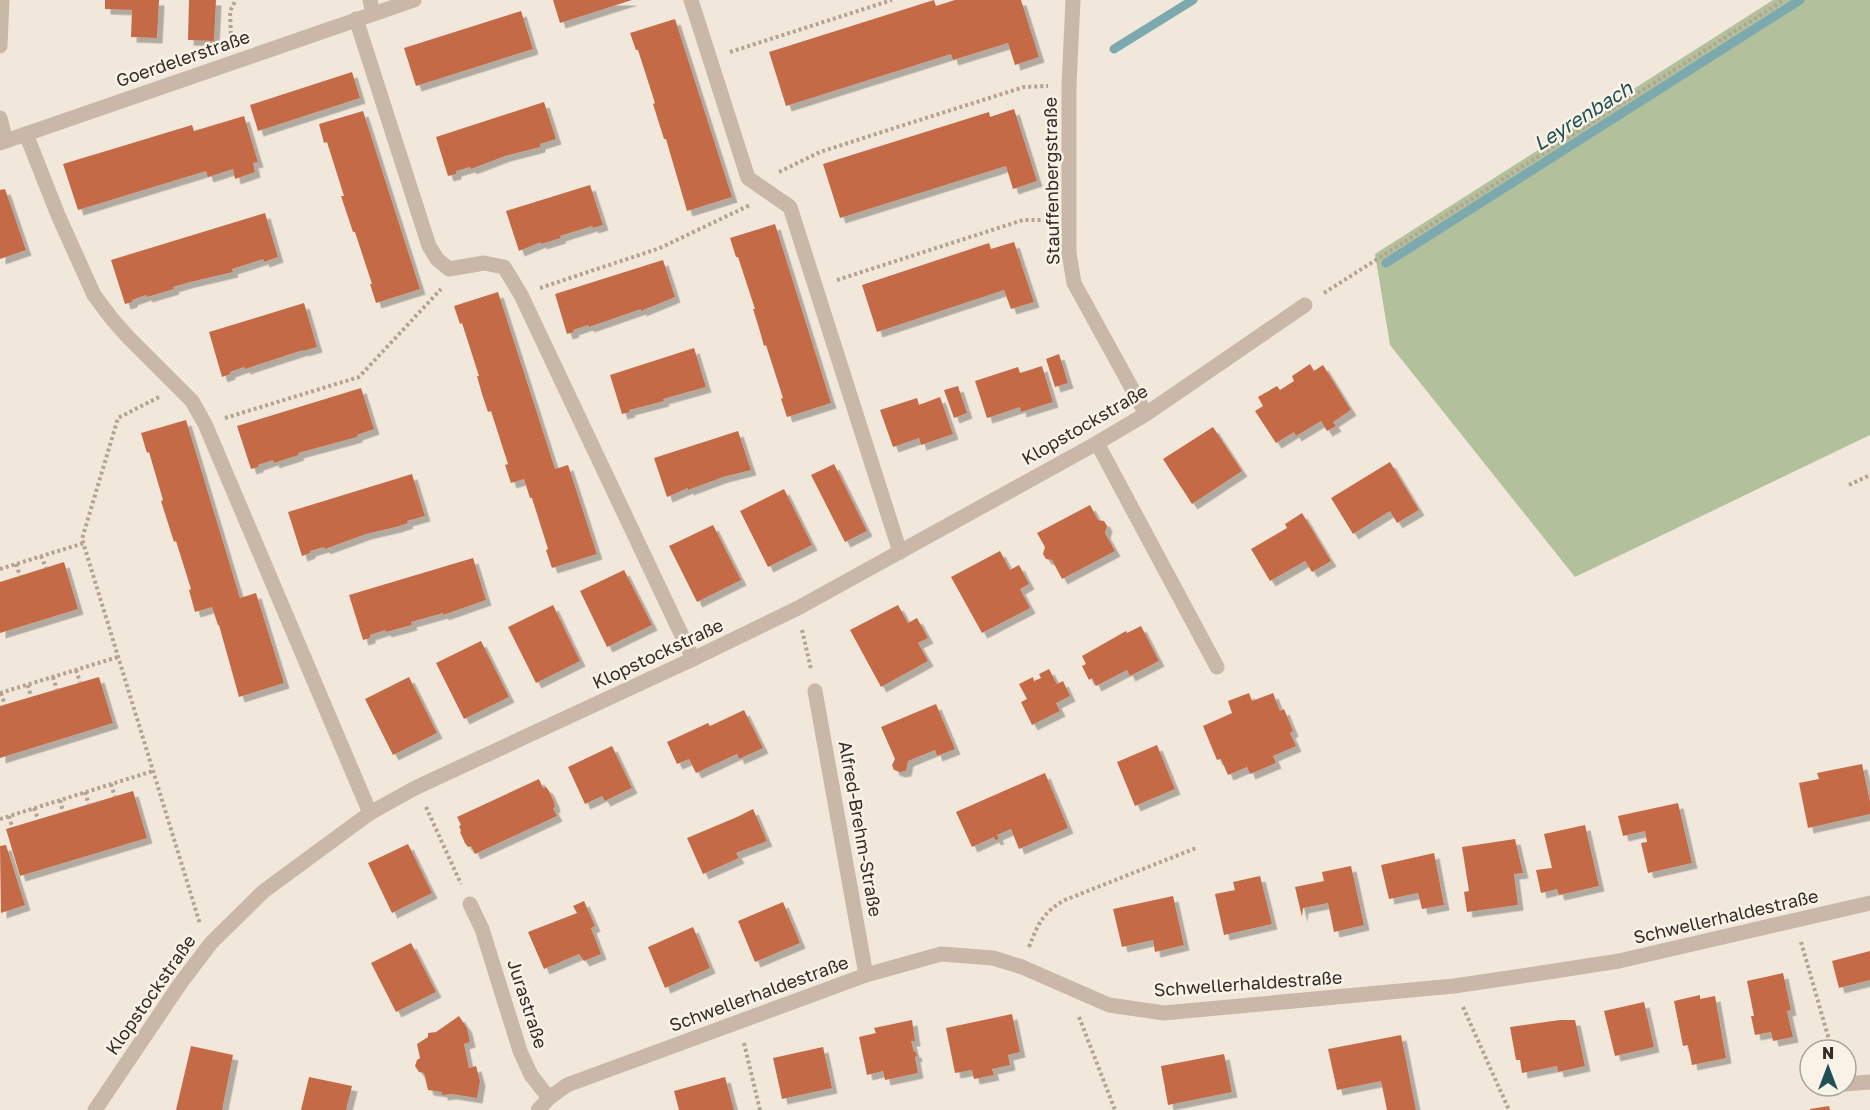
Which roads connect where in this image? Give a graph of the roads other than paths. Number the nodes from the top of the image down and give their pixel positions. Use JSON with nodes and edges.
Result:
{"nodes":[{"id":1,"x":2,"y":0,"type":"edge"},
{"id":2,"x":414,"y":0,"type":"edge"},
{"id":3,"x":691,"y":0,"type":"edge"},
{"id":4,"x":1073,"y":0,"type":"edge"},
{"id":5,"x":372,"y":7,"type":"edge"},
{"id":6,"x":357,"y":19,"type":"junction"},
{"id":7,"x":0,"y":46,"type":"edge"},
{"id":8,"x":0,"y":118,"type":"edge"},
{"id":9,"x":26,"y":134,"type":"junction"},
{"id":10,"x":3,"y":142,"type":"edge"},
{"id":11,"x":1305,"y":305,"type":"road end"},
{"id":12,"x":1146,"y":414,"type":"junction"},
{"id":13,"x":1097,"y":443,"type":"junction"},
{"id":14,"x":900,"y":552,"type":"junction"},
{"id":15,"x":693,"y":659,"type":"junction"},
{"id":16,"x":1217,"y":667,"type":"dead end"},
{"id":17,"x":815,"y":691,"type":"road end"},
{"id":18,"x":370,"y":813,"type":"junction"},
{"id":19,"x":1870,"y":903,"type":"edge"},
{"id":20,"x":470,"y":904,"type":"road end"},
{"id":21,"x":866,"y":975,"type":"junction"},
{"id":22,"x":549,"y":1098,"type":"junction"},
{"id":23,"x":95,"y":1110,"type":"edge"},
{"id":24,"x":538,"y":1110,"type":"edge"}],
"edges":[{"from":1,"to":7,"type":"street"},
{"from":2,"to":5,"type":"street","name":"Goerdelerstraße"},
{"from":3,"to":14,"type":"street"},
{"from":4,"to":12,"type":"street","name":"Stauffenbergstraße"},
{"from":5,"to":6,"type":"street","name":"Goerdelerstraße"},
{"from":6,"to":9,"type":"street","name":"Goerdelerstraße"},
{"from":6,"to":15,"type":"street"},
{"from":8,"to":10,"type":"street","name":"Goerdelerstraße"},
{"from":9,"to":10,"type":"street","name":"Goerdelerstraße"},
{"from":9,"to":18,"type":"street"},
{"from":11,"to":12,"type":"street","name":"Klopstockstraße"},
{"from":12,"to":13,"type":"street","name":"Klopstockstraße"},
{"from":13,"to":14,"type":"street","name":"Klopstockstraße"},
{"from":13,"to":16,"type":"street"},
{"from":14,"to":15,"type":"street","name":"Klopstockstraße"},
{"from":15,"to":18,"type":"street","name":"Klopstockstraße"},
{"from":17,"to":21,"type":"street","name":"Alfred-Brehm-Straße"},
{"from":18,"to":23,"type":"street","name":"Klopstockstraße"},
{"from":19,"to":21,"type":"street","name":"Schwellerhaldestraße"},
{"from":20,"to":22,"type":"street","name":"Jurastraße"},
{"from":21,"to":22,"type":"street","name":"Schwellerhaldestraße"},
{"from":22,"to":24,"type":"street"}]}
